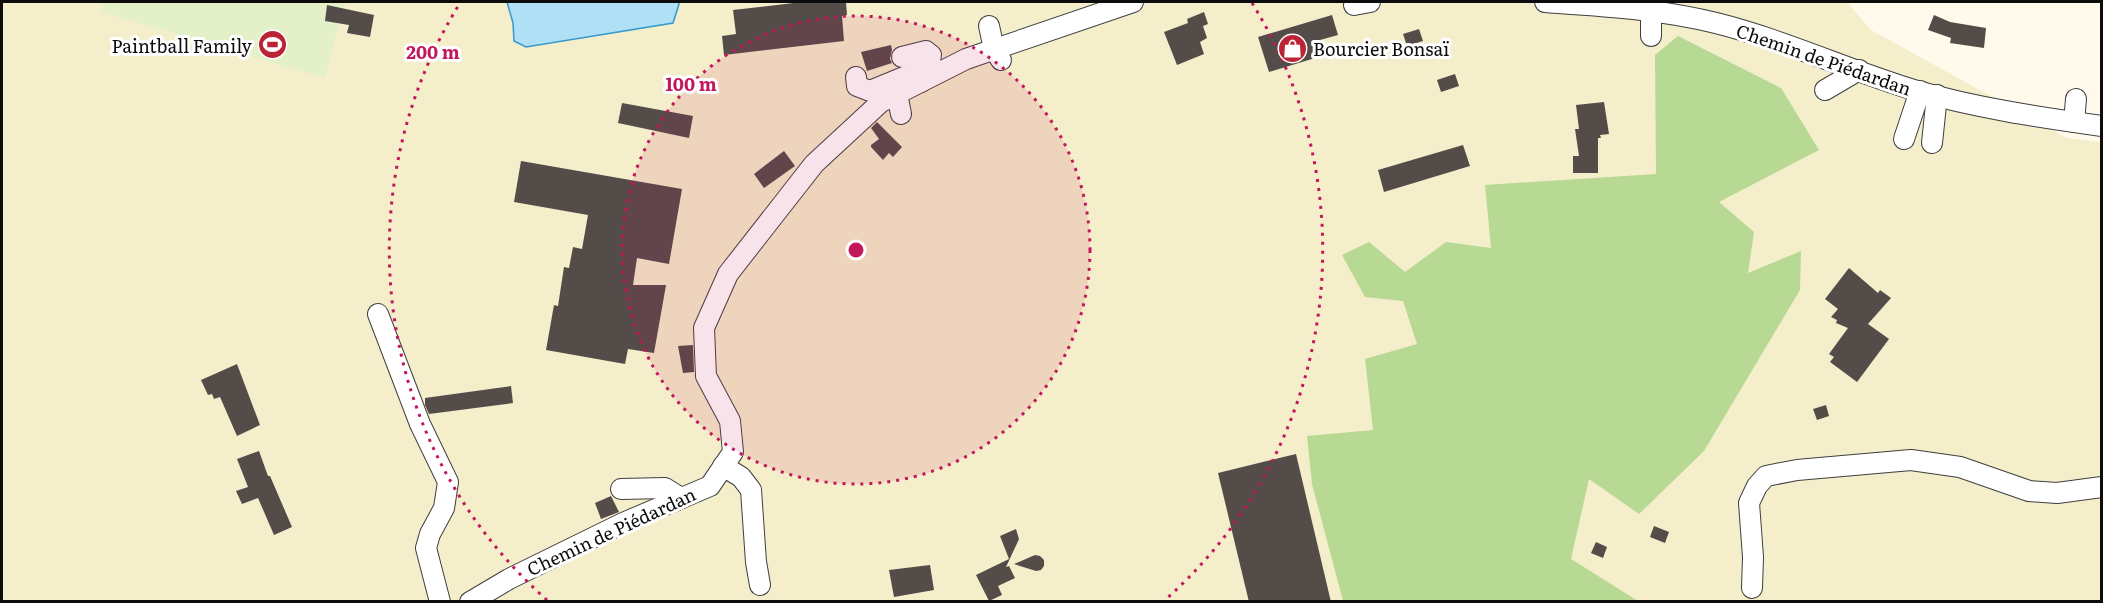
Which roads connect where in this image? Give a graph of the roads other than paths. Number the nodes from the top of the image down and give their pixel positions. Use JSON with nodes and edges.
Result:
{"nodes":[{"id":1,"x":1133,"y":2,"type":"edge"},
{"id":2,"x":1545,"y":2,"type":"edge"},
{"id":3,"x":1651,"y":10,"type":"junction"},
{"id":4,"x":989,"y":26,"type":"dead end"},
{"id":5,"x":1652,"y":36,"type":"dead end"},
{"id":6,"x":998,"y":54,"type":"junction"},
{"id":7,"x":902,"y":57,"type":"dead end"},
{"id":8,"x":1859,"y":70,"type":"junction"},
{"id":9,"x":856,"y":77,"type":"dead end"},
{"id":10,"x":919,"y":77,"type":"junction"},
{"id":11,"x":1825,"y":90,"type":"dead end"},
{"id":12,"x":1928,"y":93,"type":"junction"},
{"id":13,"x":897,"y":94,"type":"junction"},
{"id":14,"x":2076,"y":99,"type":"dead end"},
{"id":15,"x":901,"y":114,"type":"dead end"},
{"id":16,"x":2074,"y":122,"type":"junction"},
{"id":17,"x":2102,"y":126,"type":"edge"},
{"id":18,"x":1904,"y":139,"type":"dead end"},
{"id":19,"x":1932,"y":143,"type":"dead end"},
{"id":20,"x":378,"y":314,"type":"dead end"},
{"id":21,"x":723,"y":466,"type":"junction"},
{"id":22,"x":2102,"y":487,"type":"edge"},
{"id":23,"x":621,"y":489,"type":"dead end"},
{"id":24,"x":681,"y":498,"type":"junction"},
{"id":25,"x":760,"y":585,"type":"dead end"},
{"id":26,"x":1752,"y":588,"type":"dead end"},
{"id":27,"x":440,"y":602,"type":"edge"},
{"id":28,"x":470,"y":602,"type":"edge"}],
"edges":[{"from":1,"to":6,"type":"street","name":"Chemin de Piédardan"},
{"from":2,"to":3,"type":"street","name":"Chemin de Piédardan"},
{"from":3,"to":5,"type":"street"},
{"from":3,"to":8,"type":"street","name":"Chemin de Piédardan"},
{"from":4,"to":6,"type":"street"},
{"from":6,"to":10,"type":"street","name":"Chemin de Piédardan"},
{"from":7,"to":10,"type":"street"},
{"from":8,"to":11,"type":"street"},
{"from":8,"to":12,"type":"street","name":"Chemin de Piédardan"},
{"from":9,"to":10,"type":"street"},
{"from":10,"to":13,"type":"street","name":"Chemin de Piédardan"},
{"from":12,"to":16,"type":"street","name":"Chemin de Piédardan"},
{"from":12,"to":18,"type":"street"},
{"from":12,"to":19,"type":"street"},
{"from":13,"to":15,"type":"street"},
{"from":13,"to":21,"type":"street","name":"Chemin de Piédardan"},
{"from":14,"to":16,"type":"street"},
{"from":16,"to":17,"type":"street","name":"Chemin de Piédardan"},
{"from":20,"to":27,"type":"street"},
{"from":21,"to":24,"type":"street","name":"Chemin de Piédardan"},
{"from":21,"to":25,"type":"street"},
{"from":22,"to":26,"type":"street"},
{"from":23,"to":24,"type":"street"},
{"from":24,"to":28,"type":"street","name":"Chemin de Piédardan"}]}
